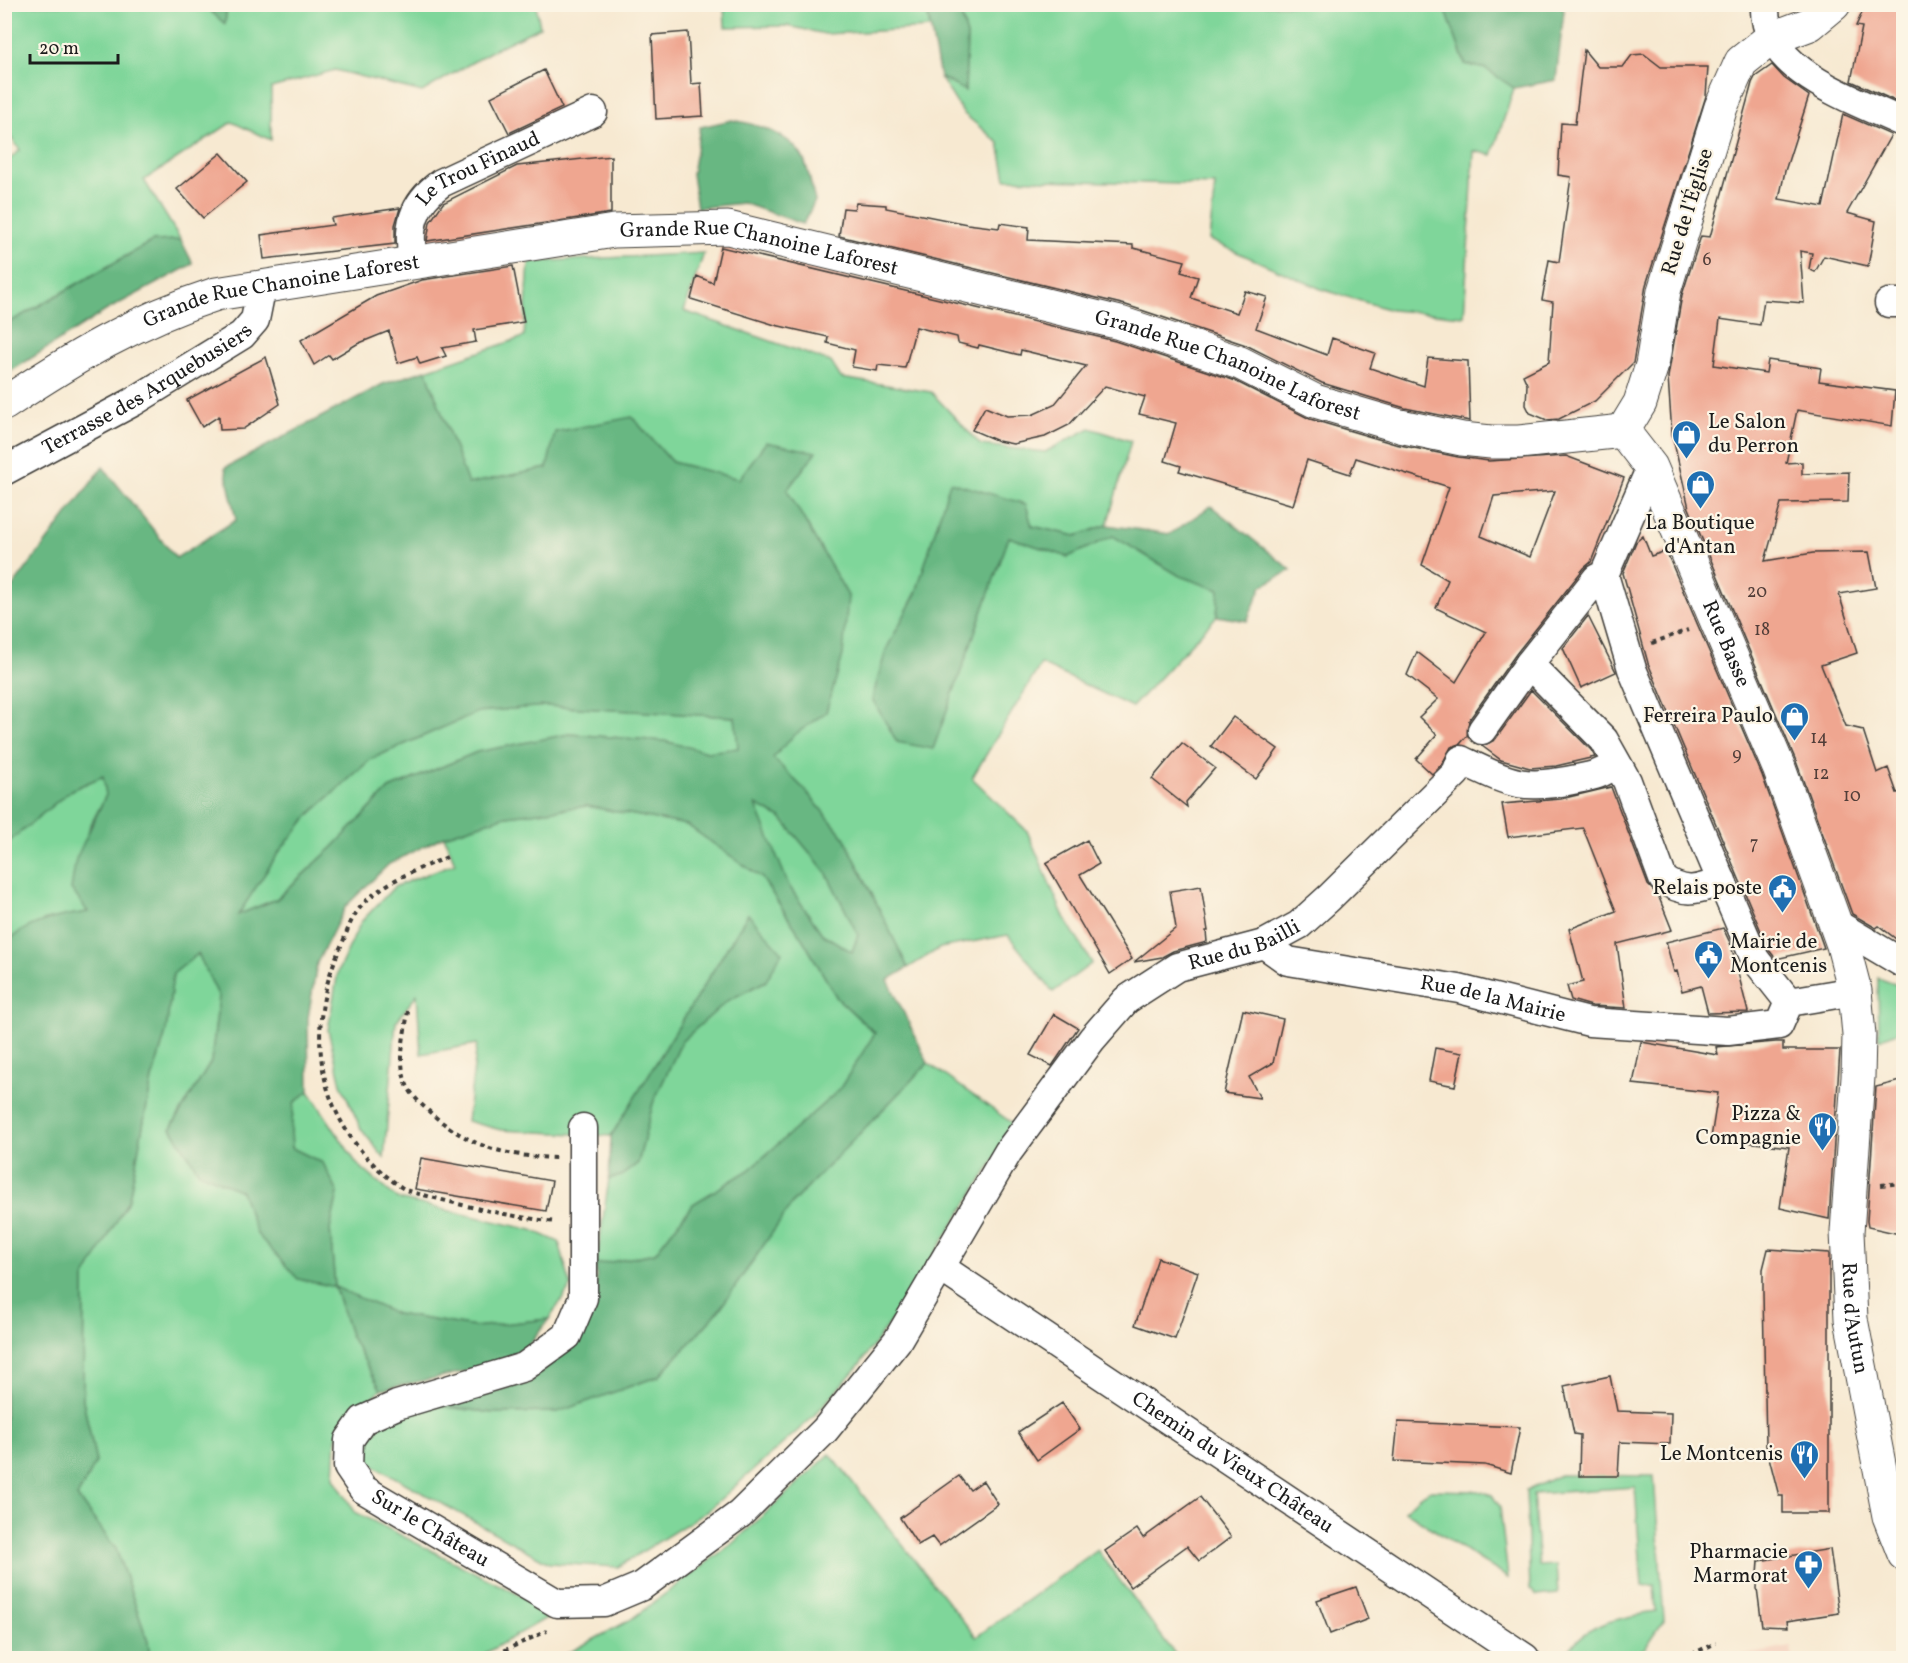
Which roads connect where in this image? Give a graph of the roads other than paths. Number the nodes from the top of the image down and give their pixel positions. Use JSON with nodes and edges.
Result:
{"nodes":[{"id":1,"x":1765,"y":4,"type":"edge"},
{"id":2,"x":1834,"y":4,"type":"edge"},
{"id":3,"x":1770,"y":39,"type":"junction"},
{"id":4,"x":593,"y":112,"type":"dead end"},
{"id":5,"x":1904,"y":123,"type":"edge"},
{"id":6,"x":413,"y":261,"type":"junction"},
{"id":7,"x":262,"y":285,"type":"junction"},
{"id":8,"x":4,"y":405,"type":"edge"},
{"id":9,"x":1623,"y":430,"type":"junction"},
{"id":10,"x":1651,"y":467,"type":"junction"},
{"id":11,"x":4,"y":471,"type":"edge"},
{"id":12,"x":1604,"y":575,"type":"junction"},
{"id":13,"x":1529,"y":664,"type":"junction"},
{"id":14,"x":1482,"y":730,"type":"dead end"},
{"id":15,"x":1615,"y":764,"type":"junction"},
{"id":16,"x":1722,"y":881,"type":"junction"},
{"id":17,"x":1835,"y":923,"type":"junction"},
{"id":18,"x":1264,"y":944,"type":"junction"},
{"id":19,"x":1904,"y":964,"type":"edge"},
{"id":20,"x":1855,"y":991,"type":"junction"},
{"id":21,"x":1789,"y":1002,"type":"junction"},
{"id":22,"x":583,"y":1128,"type":"dead end"},
{"id":23,"x":940,"y":1267,"type":"junction"},
{"id":24,"x":897,"y":1341,"type":"joint"},
{"id":25,"x":1904,"y":1554,"type":"edge"},
{"id":26,"x":1525,"y":1659,"type":"edge"}],
"edges":[{"from":1,"to":3,"type":"street"},
{"from":2,"to":3,"type":"main road"},
{"from":3,"to":5,"type":"street"},
{"from":3,"to":9,"type":"main road","name":"Rue de l'Église"},
{"from":4,"to":6,"type":"street","name":"Le Trou Finaud"},
{"from":6,"to":7,"type":"main road","name":"Grande Rue Chanoine Laforest"},
{"from":6,"to":9,"type":"main road","name":"Grande Rue Chanoine Laforest"},
{"from":7,"to":8,"type":"main road","name":"Grande Rue Chanoine Laforest"},
{"from":7,"to":11,"type":"street","name":"Terrasse des Arquebusiers"},
{"from":9,"to":10,"type":"main road","name":"Rue Basse"},
{"from":10,"to":12,"type":"street"},
{"from":10,"to":17,"type":"main road","name":"Rue Basse"},
{"from":12,"to":13,"type":"street"},
{"from":12,"to":16,"type":"street"},
{"from":13,"to":14,"type":"street"},
{"from":13,"to":15,"type":"street"},
{"from":15,"to":16,"type":"street"},
{"from":15,"to":18,"type":"street","name":"Rue du Bailli"},
{"from":16,"to":21,"type":"street"},
{"from":17,"to":19,"type":"street"},
{"from":17,"to":20,"type":"main road","name":"Rue Basse"},
{"from":18,"to":21,"type":"street","name":"Rue de la Mairie"},
{"from":18,"to":23,"type":"street","name":"Rue du Bailli"},
{"from":20,"to":21,"type":"street"},
{"from":20,"to":25,"type":"main road","name":"Rue d'Autun"},
{"from":22,"to":24,"type":"street","name":"Sur le Château"},
{"from":23,"to":24,"type":"street","name":"Rue du Bailli"},
{"from":23,"to":26,"type":"street","name":"Chemin du Vieux Château"}]}
